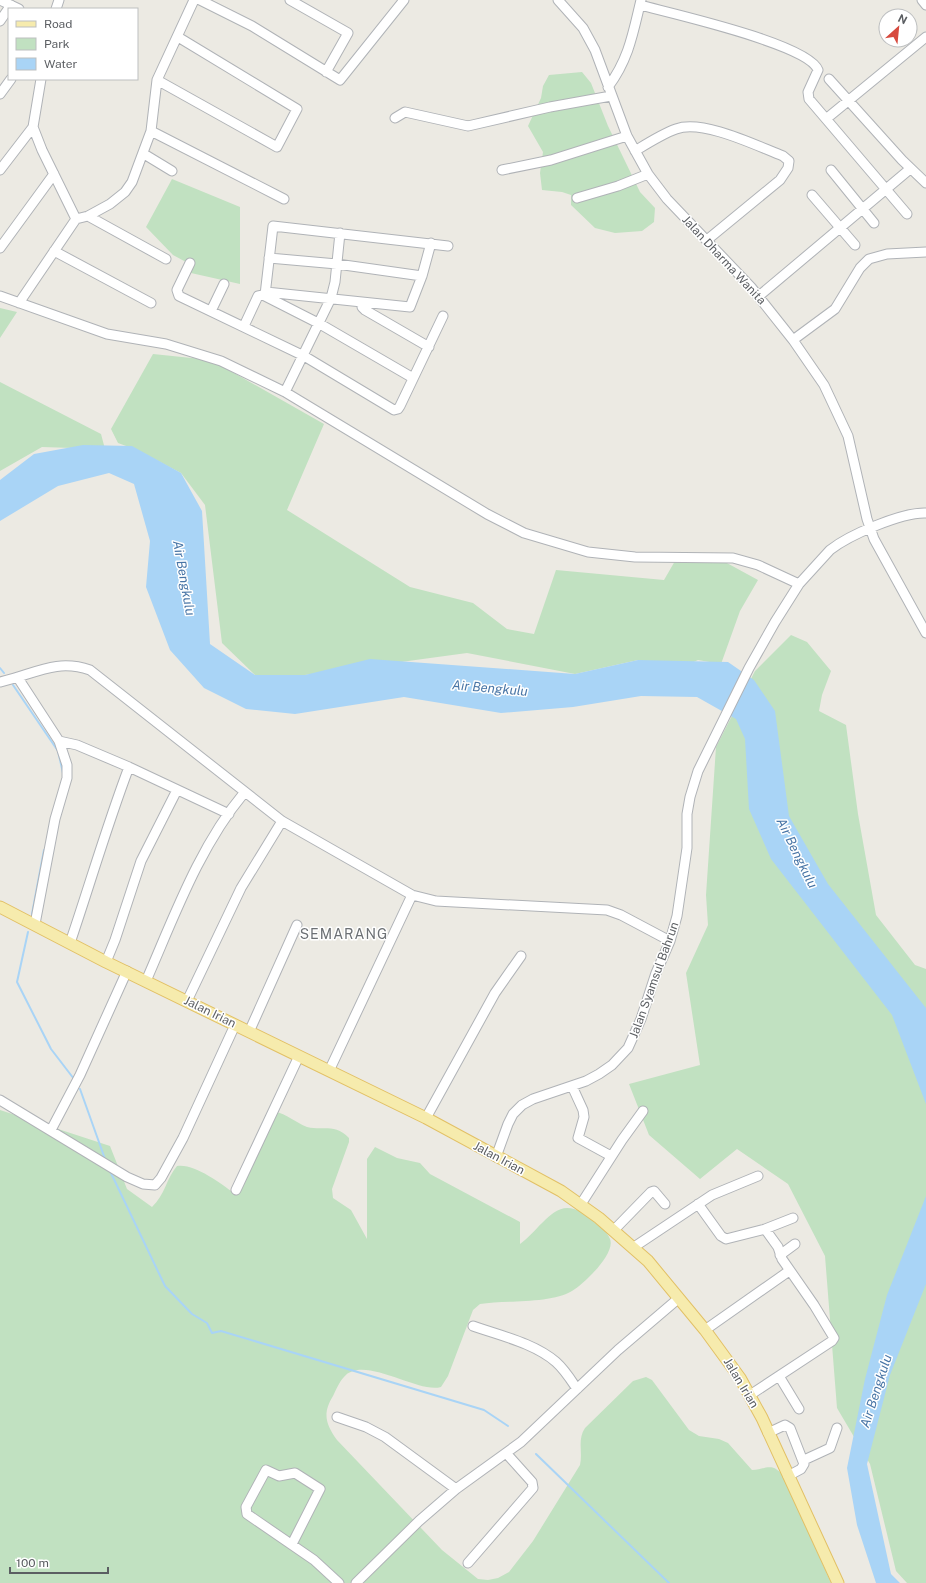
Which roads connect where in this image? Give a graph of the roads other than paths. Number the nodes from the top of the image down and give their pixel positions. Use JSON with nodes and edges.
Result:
{"nodes":[{"id":1,"x":0,"y":0,"type":"edge"},
{"id":2,"x":194,"y":0,"type":"edge"},
{"id":3,"x":200,"y":0,"type":"edge"},
{"id":4,"x":290,"y":0,"type":"edge"},
{"id":5,"x":404,"y":0,"type":"edge"},
{"id":6,"x":558,"y":0,"type":"edge"},
{"id":7,"x":922,"y":0,"type":"edge"},
{"id":8,"x":640,"y":2,"type":"edge"},
{"id":9,"x":926,"y":5,"type":"edge"},
{"id":10,"x":15,"y":7,"type":"edge"},
{"id":11,"x":8,"y":14,"type":"edge"},
{"id":12,"x":0,"y":21,"type":"edge"},
{"id":13,"x":178,"y":37,"type":"junction"},
{"id":14,"x":926,"y":37,"type":"edge"},
{"id":15,"x":326,"y":72,"type":"junction"},
{"id":16,"x":829,"y":79,"type":"dead end"},
{"id":17,"x":10,"y":80,"type":"edge"},
{"id":18,"x":41,"y":80,"type":"edge"},
{"id":19,"x":157,"y":80,"type":"junction"},
{"id":20,"x":609,"y":91,"type":"junction"},
{"id":21,"x":0,"y":94,"type":"edge"},
{"id":22,"x":849,"y":101,"type":"junction"},
{"id":23,"x":395,"y":118,"type":"dead end"},
{"id":24,"x":826,"y":119,"type":"junction"},
{"id":25,"x":33,"y":127,"type":"junction"},
{"id":26,"x":151,"y":131,"type":"junction"},
{"id":27,"x":627,"y":136,"type":"junction"},
{"id":28,"x":635,"y":151,"type":"junction"},
{"id":29,"x":144,"y":154,"type":"junction"},
{"id":30,"x":0,"y":170,"type":"edge"},
{"id":31,"x":502,"y":170,"type":"dead end"},
{"id":32,"x":831,"y":170,"type":"dead end"},
{"id":33,"x":172,"y":171,"type":"dead end"},
{"id":34,"x":926,"y":171,"type":"edge"},
{"id":35,"x":914,"y":172,"type":"junction"},
{"id":36,"x":54,"y":174,"type":"junction"},
{"id":37,"x":648,"y":174,"type":"junction"},
{"id":38,"x":926,"y":183,"type":"edge"},
{"id":39,"x":885,"y":190,"type":"junction"},
{"id":40,"x":812,"y":195,"type":"dead end"},
{"id":41,"x":577,"y":198,"type":"dead end"},
{"id":42,"x":284,"y":199,"type":"dead end"},
{"id":43,"x":862,"y":209,"type":"junction"},
{"id":44,"x":907,"y":214,"type":"dead end"},
{"id":45,"x":88,"y":216,"type":"junction"},
{"id":46,"x":76,"y":219,"type":"junction"},
{"id":47,"x":874,"y":223,"type":"dead end"},
{"id":48,"x":840,"y":228,"type":"junction"},
{"id":49,"x":340,"y":233,"type":"junction"},
{"id":50,"x":707,"y":240,"type":"junction"},
{"id":51,"x":430,"y":243,"type":"junction"},
{"id":52,"x":855,"y":245,"type":"dead end"},
{"id":53,"x":448,"y":246,"type":"dead end"},
{"id":54,"x":0,"y":248,"type":"edge"},
{"id":55,"x":54,"y":251,"type":"junction"},
{"id":56,"x":926,"y":252,"type":"edge"},
{"id":57,"x":269,"y":258,"type":"junction"},
{"id":58,"x":166,"y":259,"type":"dead end"},
{"id":59,"x":190,"y":263,"type":"dead end"},
{"id":60,"x":337,"y":264,"type":"junction"},
{"id":61,"x":422,"y":276,"type":"junction"},
{"id":62,"x":224,"y":284,"type":"dead end"},
{"id":63,"x":265,"y":294,"type":"junction"},
{"id":64,"x":0,"y":296,"type":"edge"},
{"id":65,"x":759,"y":296,"type":"junction"},
{"id":66,"x":331,"y":298,"type":"junction"},
{"id":67,"x":362,"y":302,"type":"junction"},
{"id":68,"x":19,"y":303,"type":"junction"},
{"id":69,"x":151,"y":303,"type":"dead end"},
{"id":70,"x":211,"y":312,"type":"junction"},
{"id":71,"x":443,"y":316,"type":"dead end"},
{"id":72,"x":320,"y":324,"type":"junction"},
{"id":73,"x":244,"y":326,"type":"junction"},
{"id":74,"x":793,"y":340,"type":"junction"},
{"id":75,"x":428,"y":347,"type":"junction"},
{"id":76,"x":304,"y":356,"type":"junction"},
{"id":77,"x":413,"y":378,"type":"junction"},
{"id":78,"x":285,"y":392,"type":"junction"},
{"id":79,"x":926,"y":513,"type":"edge"},
{"id":80,"x":872,"y":528,"type":"junction"},
{"id":81,"x":798,"y":584,"type":"junction"},
{"id":82,"x":925,"y":629,"type":"edge"},
{"id":83,"x":18,"y":678,"type":"junction"},
{"id":84,"x":0,"y":682,"type":"edge"},
{"id":85,"x":59,"y":741,"type":"junction"},
{"id":86,"x":129,"y":767,"type":"junction"},
{"id":87,"x":177,"y":790,"type":"junction"},
{"id":88,"x":244,"y":793,"type":"junction"},
{"id":89,"x":228,"y":814,"type":"junction"},
{"id":90,"x":282,"y":821,"type":"junction"},
{"id":91,"x":412,"y":895,"type":"junction"},
{"id":92,"x":0,"y":907,"type":"edge"},
{"id":93,"x":34,"y":924,"type":"junction"},
{"id":94,"x":298,"y":925,"type":"dead end"},
{"id":95,"x":670,"y":941,"type":"junction"},
{"id":96,"x":70,"y":943,"type":"junction"},
{"id":97,"x":521,"y":956,"type":"dead end"},
{"id":98,"x":106,"y":962,"type":"junction"},
{"id":99,"x":127,"y":971,"type":"junction"},
{"id":100,"x":146,"y":981,"type":"junction"},
{"id":101,"x":187,"y":1001,"type":"junction"},
{"id":102,"x":235,"y":1025,"type":"junction"},
{"id":103,"x":249,"y":1032,"type":"junction"},
{"id":104,"x":300,"y":1056,"type":"junction"},
{"id":105,"x":330,"y":1071,"type":"junction"},
{"id":106,"x":572,"y":1086,"type":"junction"},
{"id":107,"x":0,"y":1100,"type":"edge"},
{"id":108,"x":643,"y":1111,"type":"dead end"},
{"id":109,"x":426,"y":1118,"type":"junction"},
{"id":110,"x":50,"y":1130,"type":"junction"},
{"id":111,"x":611,"y":1156,"type":"junction"},
{"id":112,"x":496,"y":1157,"type":"junction"},
{"id":113,"x":758,"y":1176,"type":"dead end"},
{"id":114,"x":236,"y":1190,"type":"dead end"},
{"id":115,"x":581,"y":1204,"type":"junction"},
{"id":116,"x":665,"y":1204,"type":"dead end"},
{"id":117,"x":698,"y":1204,"type":"junction"},
{"id":118,"x":793,"y":1218,"type":"dead end"},
{"id":119,"x":766,"y":1229,"type":"junction"},
{"id":120,"x":614,"y":1230,"type":"junction"},
{"id":121,"x":795,"y":1244,"type":"dead end"},
{"id":122,"x":634,"y":1247,"type":"junction"},
{"id":123,"x":780,"y":1254,"type":"junction"},
{"id":124,"x":789,"y":1271,"type":"junction"},
{"id":125,"x":679,"y":1298,"type":"junction"},
{"id":126,"x":474,"y":1326,"type":"dead end"},
{"id":127,"x":705,"y":1330,"type":"junction"},
{"id":128,"x":779,"y":1376,"type":"junction"},
{"id":129,"x":578,"y":1389,"type":"junction"},
{"id":130,"x":750,"y":1394,"type":"junction"},
{"id":131,"x":799,"y":1409,"type":"dead end"},
{"id":132,"x":337,"y":1417,"type":"dead end"},
{"id":133,"x":836,"y":1428,"type":"dead end"},
{"id":134,"x":768,"y":1433,"type":"junction"},
{"id":135,"x":506,"y":1453,"type":"junction"},
{"id":136,"x":804,"y":1460,"type":"junction"},
{"id":137,"x":788,"y":1476,"type":"junction"},
{"id":138,"x":456,"y":1489,"type":"junction"},
{"id":139,"x":292,"y":1544,"type":"junction"},
{"id":140,"x":468,"y":1563,"type":"dead end"},
{"id":141,"x":339,"y":1583,"type":"edge"},
{"id":142,"x":356,"y":1583,"type":"edge"},
{"id":143,"x":838,"y":1583,"type":"edge"}],
"edges":[{"from":1,"to":10,"type":"street"},
{"from":2,"to":13,"type":"street"},
{"from":3,"to":15,"type":"street"},
{"from":4,"to":15,"type":"street"},
{"from":5,"to":15,"type":"street"},
{"from":6,"to":20,"type":"street","name":"Jalan Dharma Wanita"},
{"from":7,"to":9,"type":"street"},
{"from":8,"to":20,"type":"street"},
{"from":8,"to":24,"type":"street"},
{"from":11,"to":12,"type":"street"},
{"from":13,"to":19,"type":"street"},
{"from":13,"to":19,"type":"street"},
{"from":14,"to":22,"type":"street"},
{"from":16,"to":22,"type":"street"},
{"from":17,"to":21,"type":"street"},
{"from":18,"to":25,"type":"street"},
{"from":19,"to":26,"type":"street"},
{"from":20,"to":23,"type":"street"},
{"from":20,"to":27,"type":"street","name":"Jalan Dharma Wanita"},
{"from":22,"to":24,"type":"street"},
{"from":22,"to":35,"type":"street"},
{"from":24,"to":39,"type":"street"},
{"from":25,"to":30,"type":"street"},
{"from":25,"to":36,"type":"street"},
{"from":26,"to":29,"type":"street"},
{"from":26,"to":42,"type":"street"},
{"from":27,"to":28,"type":"street","name":"Jalan Dharma Wanita"},
{"from":27,"to":31,"type":"street"},
{"from":28,"to":37,"type":"street","name":"Jalan Dharma Wanita"},
{"from":28,"to":50,"type":"street"},
{"from":29,"to":33,"type":"street"},
{"from":29,"to":45,"type":"street"},
{"from":32,"to":43,"type":"street"},
{"from":34,"to":35,"type":"street"},
{"from":35,"to":38,"type":"street"},
{"from":35,"to":39,"type":"street"},
{"from":36,"to":46,"type":"street"},
{"from":36,"to":54,"type":"street"},
{"from":37,"to":41,"type":"street"},
{"from":37,"to":50,"type":"street","name":"Jalan Dharma Wanita"},
{"from":39,"to":43,"type":"street"},
{"from":39,"to":44,"type":"street"},
{"from":40,"to":48,"type":"street"},
{"from":43,"to":47,"type":"street"},
{"from":43,"to":48,"type":"street"},
{"from":45,"to":46,"type":"street"},
{"from":45,"to":58,"type":"street"},
{"from":46,"to":55,"type":"street"},
{"from":48,"to":52,"type":"street"},
{"from":48,"to":65,"type":"street"},
{"from":49,"to":51,"type":"street"},
{"from":49,"to":57,"type":"street"},
{"from":49,"to":60,"type":"street"},
{"from":50,"to":65,"type":"street","name":"Jalan Dharma Wanita"},
{"from":51,"to":53,"type":"street"},
{"from":51,"to":61,"type":"street"},
{"from":55,"to":68,"type":"street"},
{"from":55,"to":69,"type":"street"},
{"from":56,"to":74,"type":"street"},
{"from":57,"to":60,"type":"street"},
{"from":57,"to":63,"type":"street"},
{"from":59,"to":70,"type":"street"},
{"from":60,"to":61,"type":"street"},
{"from":60,"to":66,"type":"street"},
{"from":61,"to":67,"type":"street"},
{"from":62,"to":70,"type":"street"},
{"from":63,"to":66,"type":"street"},
{"from":63,"to":72,"type":"street"},
{"from":63,"to":73,"type":"street"},
{"from":64,"to":68,"type":"street"},
{"from":65,"to":74,"type":"street","name":"Jalan Dharma Wanita"},
{"from":66,"to":67,"type":"street"},
{"from":66,"to":72,"type":"street"},
{"from":67,"to":75,"type":"street"},
{"from":68,"to":78,"type":"street"},
{"from":70,"to":73,"type":"street"},
{"from":71,"to":75,"type":"street"},
{"from":72,"to":76,"type":"street"},
{"from":72,"to":77,"type":"street"},
{"from":73,"to":76,"type":"street"},
{"from":74,"to":80,"type":"street","name":"Jalan Dharma Wanita"},
{"from":75,"to":77,"type":"street"},
{"from":76,"to":77,"type":"street"},
{"from":76,"to":78,"type":"street"},
{"from":78,"to":81,"type":"street"},
{"from":79,"to":80,"type":"street"},
{"from":80,"to":81,"type":"street"},
{"from":80,"to":82,"type":"street","name":"Jalan Dharma Wanita"},
{"from":81,"to":95,"type":"street","name":"Jalan Syamsul Bahrun"},
{"from":83,"to":84,"type":"street"},
{"from":83,"to":85,"type":"street"},
{"from":83,"to":88,"type":"street"},
{"from":85,"to":86,"type":"street"},
{"from":85,"to":93,"type":"street"},
{"from":86,"to":87,"type":"street"},
{"from":86,"to":96,"type":"street"},
{"from":87,"to":89,"type":"street"},
{"from":87,"to":98,"type":"street"},
{"from":88,"to":89,"type":"street"},
{"from":88,"to":90,"type":"street"},
{"from":89,"to":100,"type":"street"},
{"from":90,"to":91,"type":"street"},
{"from":90,"to":101,"type":"street"},
{"from":91,"to":95,"type":"street"},
{"from":91,"to":105,"type":"street"},
{"from":92,"to":93,"type":"main road","name":"Jalan Irian"},
{"from":93,"to":96,"type":"main road","name":"Jalan Irian"},
{"from":94,"to":103,"type":"street"},
{"from":95,"to":106,"type":"street","name":"Jalan Syamsul Bahrun"},
{"from":96,"to":98,"type":"main road","name":"Jalan Irian"},
{"from":97,"to":109,"type":"street"},
{"from":98,"to":99,"type":"main road","name":"Jalan Irian"},
{"from":99,"to":100,"type":"main road","name":"Jalan Irian"},
{"from":99,"to":110,"type":"street"},
{"from":100,"to":101,"type":"main road","name":"Jalan Irian"},
{"from":101,"to":102,"type":"main road","name":"Jalan Irian"},
{"from":102,"to":103,"type":"main road","name":"Jalan Irian"},
{"from":102,"to":110,"type":"street"},
{"from":103,"to":104,"type":"main road","name":"Jalan Irian"},
{"from":104,"to":105,"type":"main road","name":"Jalan Irian"},
{"from":104,"to":114,"type":"street"},
{"from":105,"to":109,"type":"main road","name":"Jalan Irian"},
{"from":106,"to":111,"type":"street"},
{"from":106,"to":112,"type":"street","name":"Jalan Syamsul Bahrun"},
{"from":107,"to":110,"type":"street"},
{"from":108,"to":111,"type":"street"},
{"from":109,"to":112,"type":"main road","name":"Jalan Irian"},
{"from":111,"to":115,"type":"street"},
{"from":112,"to":115,"type":"main road","name":"Jalan Irian"},
{"from":113,"to":117,"type":"street"},
{"from":115,"to":120,"type":"main road","name":"Jalan Irian"},
{"from":116,"to":120,"type":"street"},
{"from":117,"to":119,"type":"street"},
{"from":117,"to":122,"type":"street"},
{"from":118,"to":119,"type":"street"},
{"from":119,"to":123,"type":"street"},
{"from":120,"to":122,"type":"main road","name":"Jalan Irian"},
{"from":121,"to":123,"type":"street"},
{"from":122,"to":125,"type":"main road","name":"Jalan Irian"},
{"from":123,"to":124,"type":"street"},
{"from":124,"to":127,"type":"street"},
{"from":124,"to":128,"type":"street"},
{"from":125,"to":127,"type":"main road","name":"Jalan Irian"},
{"from":125,"to":129,"type":"street"},
{"from":126,"to":129,"type":"street"},
{"from":127,"to":130,"type":"main road","name":"Jalan Irian"},
{"from":128,"to":130,"type":"street"},
{"from":128,"to":131,"type":"street"},
{"from":129,"to":135,"type":"street"},
{"from":130,"to":134,"type":"main road","name":"Jalan Irian"},
{"from":132,"to":138,"type":"street"},
{"from":133,"to":136,"type":"street"},
{"from":134,"to":136,"type":"street"},
{"from":134,"to":137,"type":"main road","name":"Jalan Irian"},
{"from":135,"to":138,"type":"street"},
{"from":135,"to":140,"type":"street"},
{"from":136,"to":137,"type":"street"},
{"from":137,"to":143,"type":"main road","name":"Jalan Irian"},
{"from":138,"to":142,"type":"street"},
{"from":139,"to":139,"type":"street"},
{"from":139,"to":141,"type":"street"}]}
